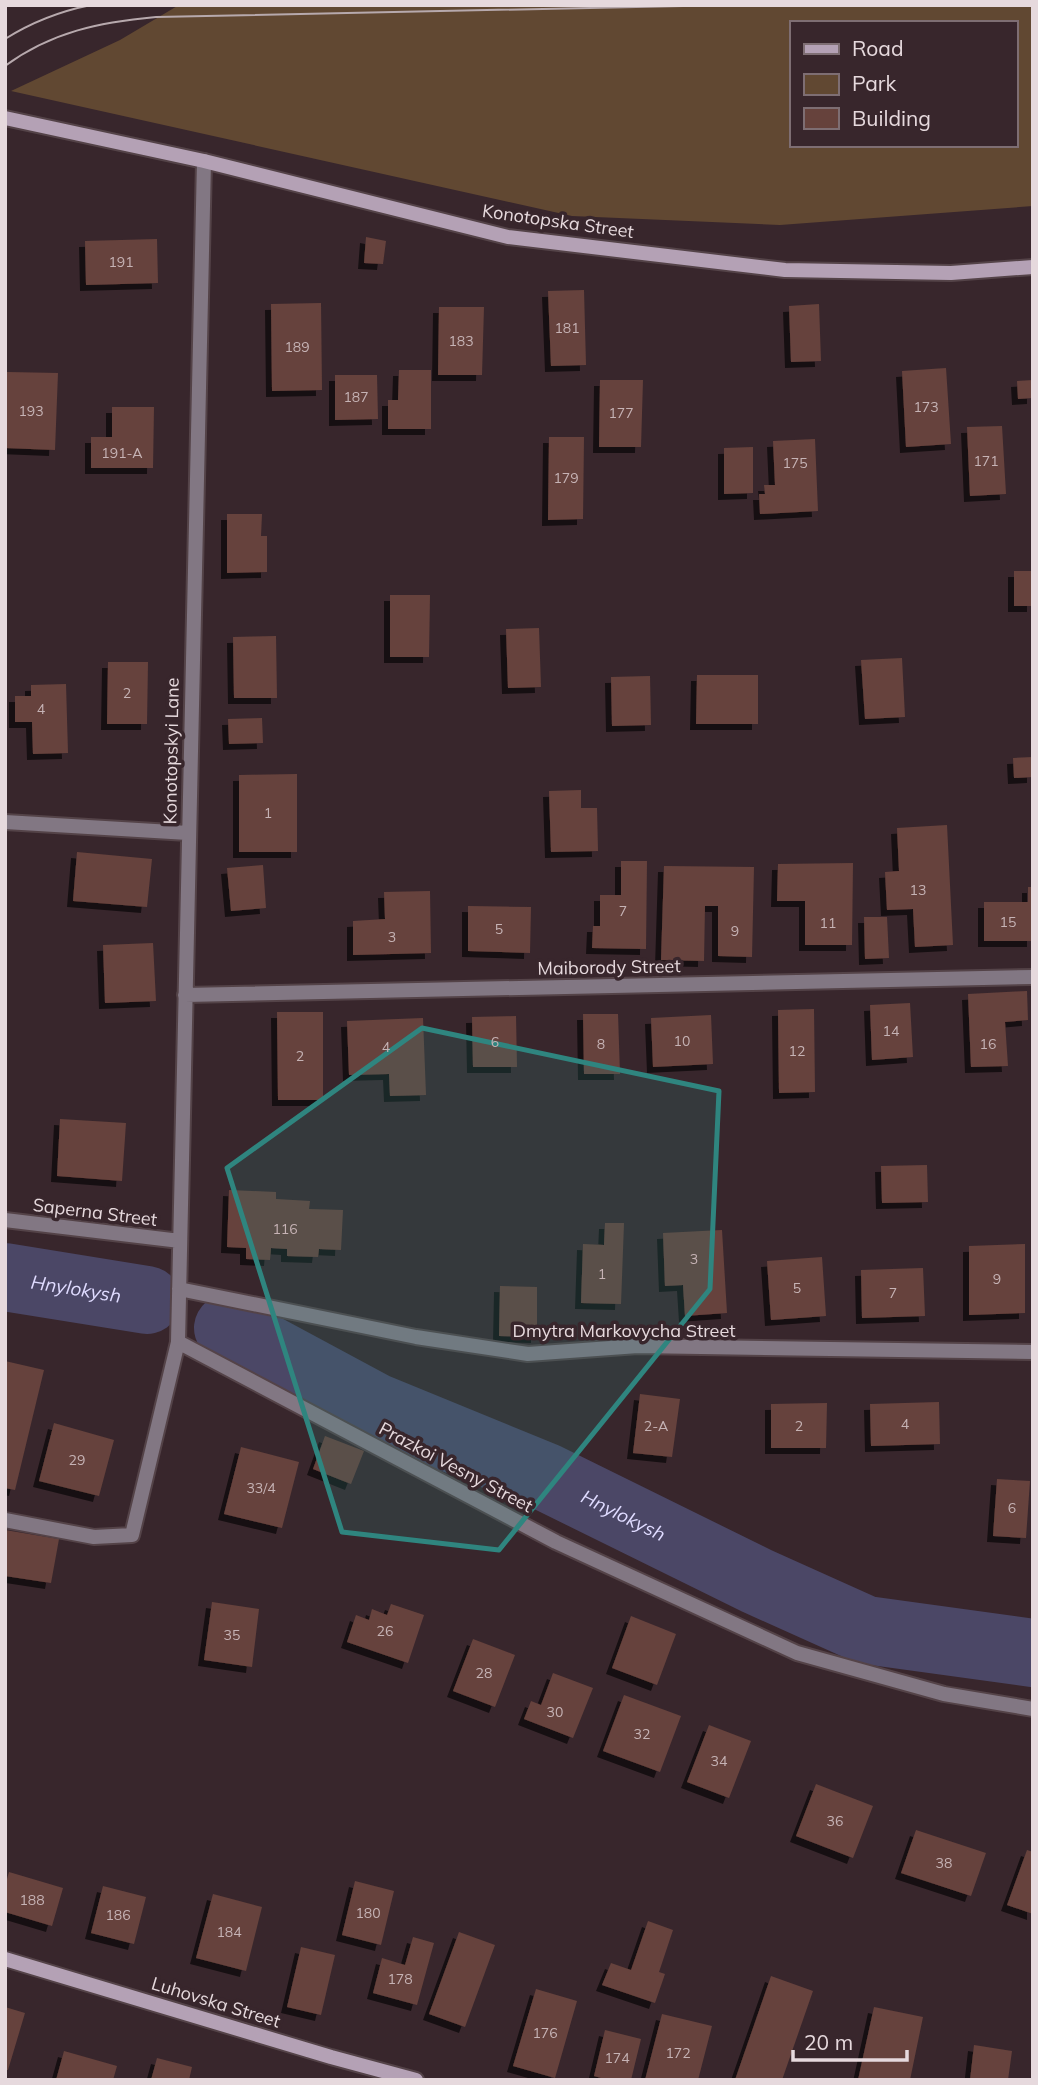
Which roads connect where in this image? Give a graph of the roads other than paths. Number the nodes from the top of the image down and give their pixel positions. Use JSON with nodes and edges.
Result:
{"nodes":[{"id":1,"x":5,"y":118,"type":"edge"},
{"id":2,"x":204,"y":161,"type":"junction"},
{"id":3,"x":1033,"y":267,"type":"edge"},
{"id":4,"x":5,"y":822,"type":"edge"},
{"id":5,"x":188,"y":833,"type":"junction"},
{"id":6,"x":1033,"y":977,"type":"edge"},
{"id":7,"x":185,"y":995,"type":"junction"},
{"id":8,"x":5,"y":1220,"type":"edge"},
{"id":9,"x":180,"y":1241,"type":"junction"},
{"id":10,"x":179,"y":1289,"type":"junction"},
{"id":11,"x":178,"y":1342,"type":"junction"},
{"id":12,"x":1033,"y":1352,"type":"edge"},
{"id":13,"x":5,"y":1520,"type":"edge"},
{"id":14,"x":1033,"y":1709,"type":"edge"},
{"id":15,"x":5,"y":1959,"type":"edge"},
{"id":16,"x":416,"y":2080,"type":"edge"}],
"edges":[{"from":1,"to":2,"type":"street","name":"Konotopska Street"},
{"from":2,"to":3,"type":"street","name":"Konotopska Street"},
{"from":2,"to":5,"type":"street","name":"Konotopskyi Lane"},
{"from":4,"to":5,"type":"street"},
{"from":5,"to":7,"type":"street","name":"Konotopskyi Lane"},
{"from":6,"to":7,"type":"street","name":"Maiborody Street"},
{"from":7,"to":9,"type":"street","name":"Konotopskyi Lane"},
{"from":8,"to":9,"type":"street","name":"Saperna Street"},
{"from":9,"to":10,"type":"street","name":"Konotopskyi Lane"},
{"from":10,"to":11,"type":"street","name":"Konotopskyi Lane"},
{"from":10,"to":12,"type":"street","name":"Dmytra Markovycha Street"},
{"from":11,"to":13,"type":"street"},
{"from":11,"to":14,"type":"street","name":"Prazkoi Vesny Street"},
{"from":15,"to":16,"type":"street","name":"Luhovska Street"}]}
